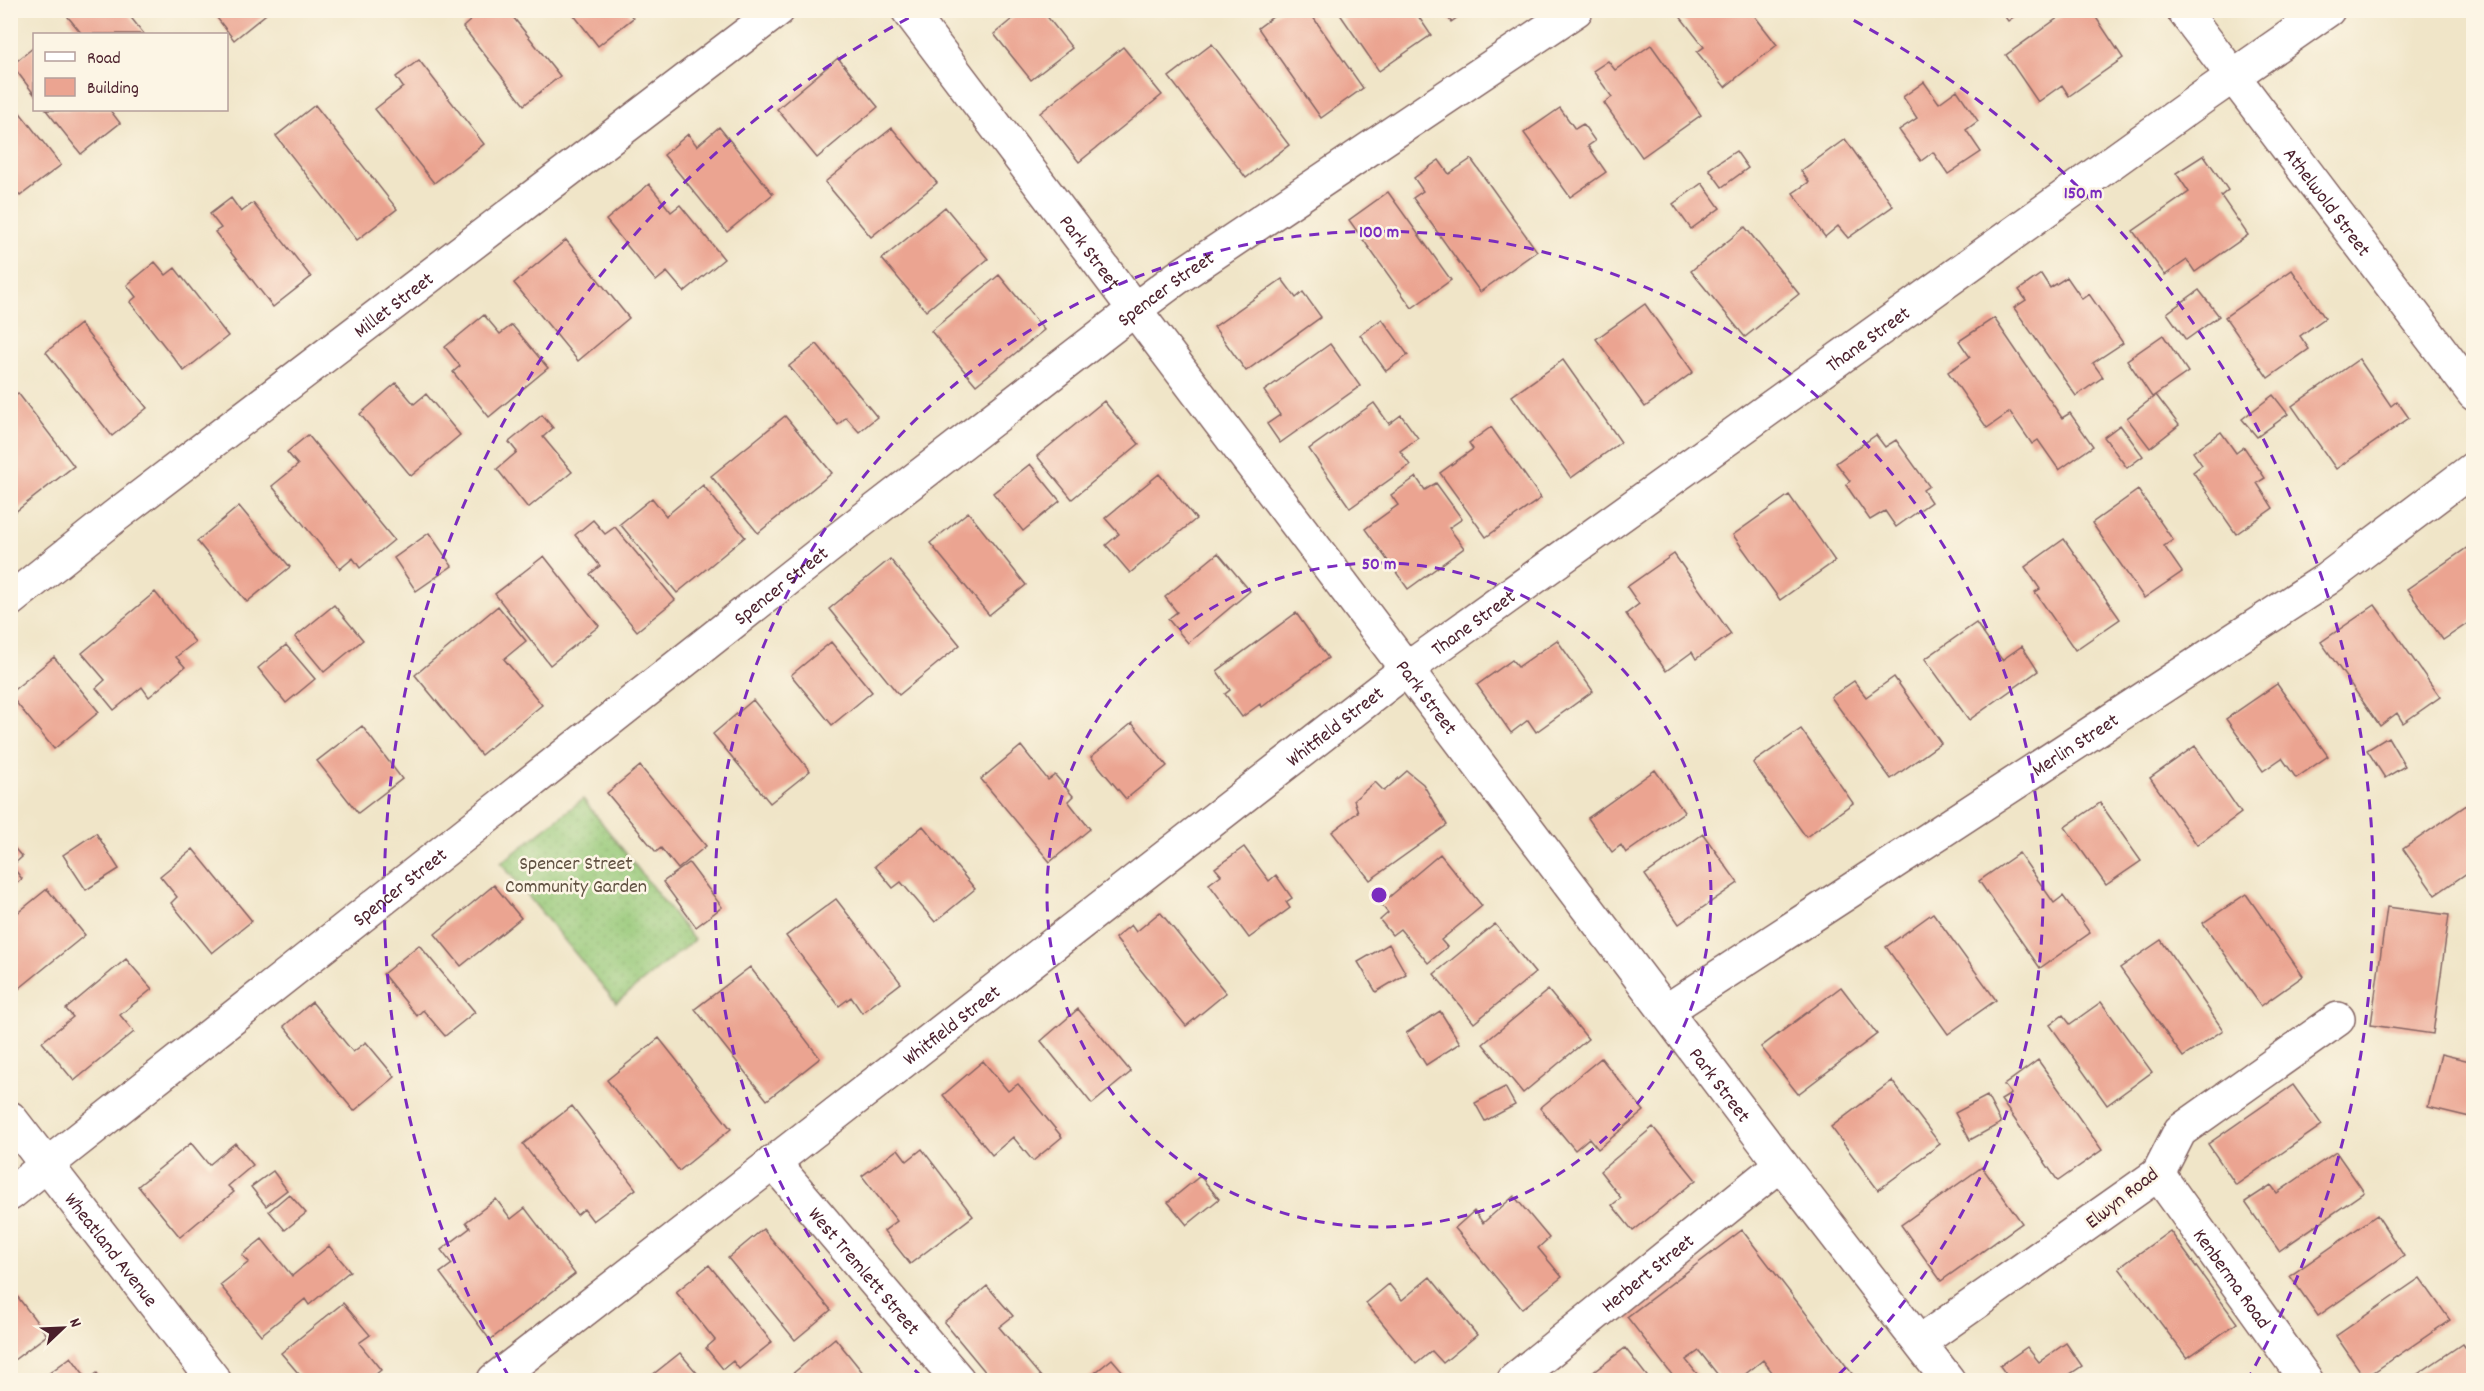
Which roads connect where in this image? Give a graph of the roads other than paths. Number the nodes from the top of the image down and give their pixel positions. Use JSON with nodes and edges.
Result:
{"nodes":[{"id":1,"x":778,"y":10,"type":"edge"},
{"id":2,"x":908,"y":10,"type":"edge"},
{"id":3,"x":1576,"y":10,"type":"edge"},
{"id":4,"x":2182,"y":10,"type":"edge"},
{"id":5,"x":2328,"y":10,"type":"edge"},
{"id":6,"x":2234,"y":76,"type":"junction"},
{"id":7,"x":1134,"y":310,"type":"junction"},
{"id":8,"x":2474,"y":394,"type":"edge"},
{"id":9,"x":2474,"y":468,"type":"edge"},
{"id":10,"x":10,"y":600,"type":"edge"},
{"id":11,"x":1407,"y":669,"type":"junction"},
{"id":12,"x":1666,"y":1011,"type":"junction"},
{"id":13,"x":2338,"y":1019,"type":"dead end"},
{"id":14,"x":10,"y":1118,"type":"edge"},
{"id":15,"x":773,"y":1162,"type":"junction"},
{"id":16,"x":1781,"y":1164,"type":"junction"},
{"id":17,"x":47,"y":1166,"type":"junction"},
{"id":18,"x":2158,"y":1174,"type":"junction"},
{"id":19,"x":10,"y":1194,"type":"edge"},
{"id":20,"x":1920,"y":1342,"type":"junction"},
{"id":21,"x":214,"y":1380,"type":"edge"},
{"id":22,"x":494,"y":1380,"type":"edge"},
{"id":23,"x":958,"y":1380,"type":"edge"},
{"id":24,"x":1514,"y":1380,"type":"edge"},
{"id":25,"x":1948,"y":1380,"type":"edge"},
{"id":26,"x":2306,"y":1380,"type":"edge"}],
"edges":[{"from":1,"to":10,"type":"street","name":"Millet Street"},
{"from":2,"to":7,"type":"street","name":"Park Street"},
{"from":3,"to":7,"type":"street","name":"Spencer Street"},
{"from":4,"to":6,"type":"street","name":"Athelwold Street"},
{"from":5,"to":6,"type":"street","name":"Thane Street"},
{"from":6,"to":8,"type":"street","name":"Athelwold Street"},
{"from":6,"to":11,"type":"street","name":"Thane Street"},
{"from":7,"to":11,"type":"street","name":"Park Street"},
{"from":7,"to":17,"type":"street","name":"Spencer Street"},
{"from":9,"to":12,"type":"street","name":"Merlin Street"},
{"from":11,"to":12,"type":"street","name":"Park Street"},
{"from":11,"to":15,"type":"street","name":"Whitfield Street"},
{"from":12,"to":16,"type":"street","name":"Park Street"},
{"from":13,"to":18,"type":"street","name":"Elwyn Road"},
{"from":14,"to":17,"type":"street","name":"Wheatland Avenue"},
{"from":15,"to":22,"type":"street","name":"Whitfield Street"},
{"from":15,"to":23,"type":"street","name":"West Tremlett Street"},
{"from":16,"to":20,"type":"street","name":"Park Street"},
{"from":16,"to":24,"type":"street","name":"Herbert Street"},
{"from":17,"to":19,"type":"street","name":"Spencer Street"},
{"from":17,"to":21,"type":"street","name":"Wheatland Avenue"},
{"from":18,"to":20,"type":"street","name":"Elwyn Road"},
{"from":18,"to":26,"type":"street","name":"Kenberma Road"},
{"from":20,"to":25,"type":"street","name":"Park Street"}]}
